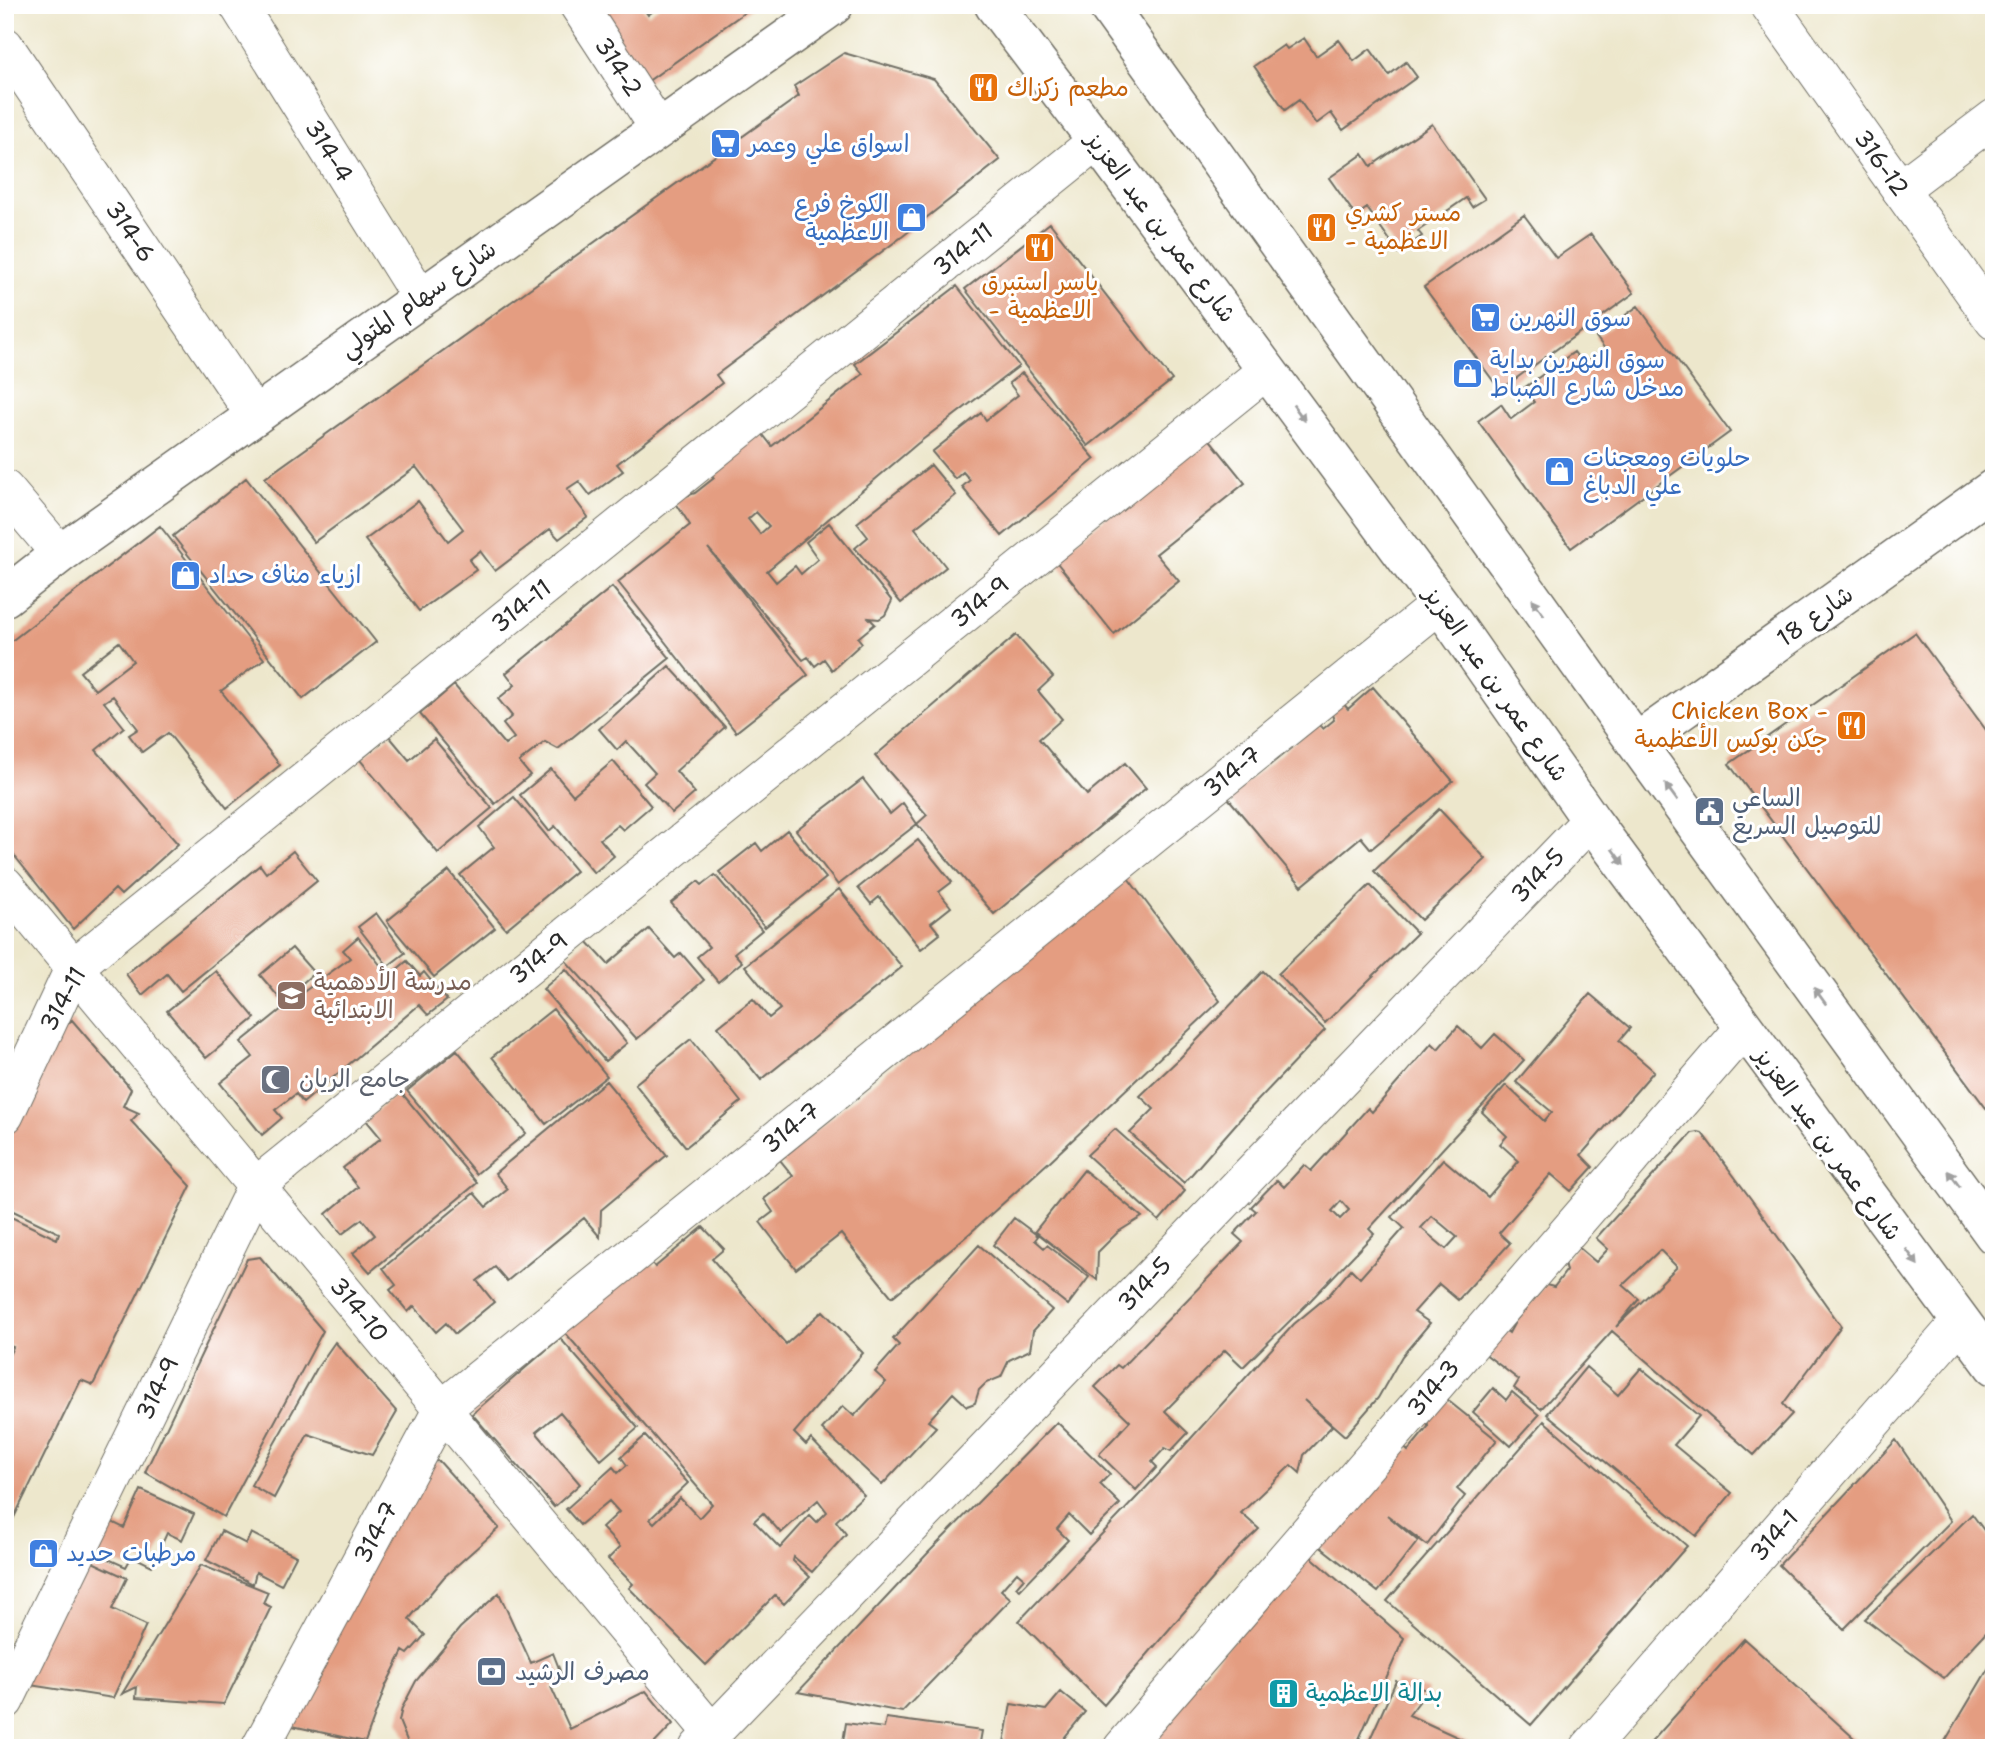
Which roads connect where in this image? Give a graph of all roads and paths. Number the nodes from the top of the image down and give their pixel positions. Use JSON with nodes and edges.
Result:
{"nodes":[{"id":1,"x":239,"y":5,"type":"edge"},
{"id":2,"x":578,"y":5,"type":"edge"},
{"id":3,"x":834,"y":5,"type":"edge"},
{"id":4,"x":994,"y":5,"type":"edge"},
{"id":5,"x":1107,"y":5,"type":"edge"},
{"id":6,"x":1769,"y":5,"type":"edge"},
{"id":7,"x":5,"y":46,"type":"edge"},
{"id":8,"x":1994,"y":118,"type":"edge"},
{"id":9,"x":659,"y":129,"type":"junction"},
{"id":10,"x":1097,"y":141,"type":"junction"},
{"id":11,"x":1900,"y":189,"type":"junction"},
{"id":12,"x":420,"y":297,"type":"junction"},
{"id":13,"x":1994,"y":321,"type":"edge"},
{"id":14,"x":1267,"y":370,"type":"junction"},
{"id":15,"x":255,"y":416,"type":"junction"},
{"id":16,"x":1994,"y":488,"type":"edge"},
{"id":17,"x":5,"y":489,"type":"edge"},
{"id":18,"x":60,"y":554,"type":"junction"},
{"id":19,"x":5,"y":597,"type":"edge"},
{"id":20,"x":1440,"y":604,"type":"junction"},
{"id":21,"x":1636,"y":743,"type":"junction"},
{"id":22,"x":1591,"y":820,"type":"junction"},
{"id":23,"x":5,"y":885,"type":"edge"},
{"id":24,"x":74,"y":967,"type":"junction"},
{"id":25,"x":1743,"y":1029,"type":"junction"},
{"id":26,"x":5,"y":1115,"type":"edge"},
{"id":27,"x":256,"y":1186,"type":"junction"},
{"id":28,"x":1989,"y":1217,"type":"edge"},
{"id":29,"x":1960,"y":1322,"type":"junction"},
{"id":30,"x":1994,"y":1366,"type":"edge"},
{"id":31,"x":442,"y":1409,"type":"junction"},
{"id":32,"x":5,"y":1701,"type":"edge"},
{"id":33,"x":705,"y":1740,"type":"edge"},
{"id":34,"x":260,"y":1748,"type":"edge"},
{"id":35,"x":1122,"y":1748,"type":"edge"},
{"id":36,"x":1588,"y":1748,"type":"edge"}],
"edges":[{"from":1,"to":12,"type":"street","name":"314-4"},
{"from":2,"to":9,"type":"street","name":"314-2"},
{"from":3,"to":9,"type":"street","name":"شارع سهام المتولي"},
{"from":4,"to":10,"type":"street","name":"شارع عمر بن عبد العزيز"},
{"from":21,"to":5,"type":"street","one_way":true},
{"from":6,"to":11,"type":"street","name":"316-12"},
{"from":7,"to":15,"type":"street","name":"314-6"},
{"from":8,"to":11,"type":"street"},
{"from":9,"to":12,"type":"street","name":"شارع سهام المتولي"},
{"from":10,"to":14,"type":"street","name":"شارع عمر بن عبد العزيز"},
{"from":10,"to":24,"type":"street","name":"314-11"},
{"from":11,"to":13,"type":"street","name":"316-12"},
{"from":12,"to":15,"type":"street","name":"شارع سهام المتولي"},
{"from":14,"to":20,"type":"street","name":"شارع عمر بن عبد العزيز","one_way":true},
{"from":14,"to":27,"type":"street","name":"314-9"},
{"from":15,"to":18,"type":"street","name":"شارع سهام المتولي"},
{"from":16,"to":21,"type":"street","name":"شارع 18"},
{"from":17,"to":18,"type":"street"},
{"from":18,"to":19,"type":"street","name":"شارع سهام المتولي"},
{"from":20,"to":22,"type":"street","name":"شارع عمر بن عبد العزيز"},
{"from":20,"to":31,"type":"street","name":"314-7"},
{"from":28,"to":21,"type":"street","one_way":true},
{"from":22,"to":25,"type":"street","name":"شارع عمر بن عبد العزيز","one_way":true},
{"from":22,"to":33,"type":"street","name":"314-5"},
{"from":23,"to":24,"type":"street","name":"314-10"},
{"from":24,"to":26,"type":"street","name":"314-11"},
{"from":24,"to":27,"type":"street","name":"314-10"},
{"from":25,"to":29,"type":"street","name":"شارع عمر بن عبد العزيز","one_way":true},
{"from":25,"to":35,"type":"street","name":"314-3"},
{"from":27,"to":31,"type":"street","name":"314-10"},
{"from":27,"to":32,"type":"street","name":"314-9"},
{"from":29,"to":30,"type":"street","name":"شارع عمر بن عبد العزيز"},
{"from":29,"to":36,"type":"street","name":"314-1"},
{"from":31,"to":33,"type":"street","name":"314-10"},
{"from":31,"to":34,"type":"street","name":"314-7"}]}
